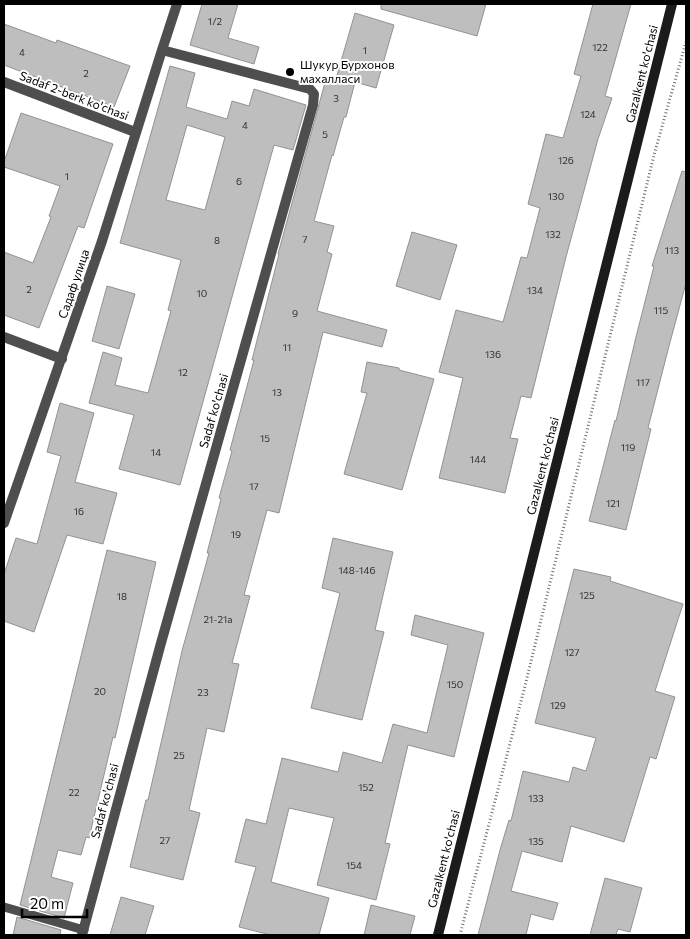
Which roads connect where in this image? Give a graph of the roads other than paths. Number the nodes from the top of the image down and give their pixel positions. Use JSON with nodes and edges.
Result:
{"nodes":[{"id":1,"x":177,"y":4,"type":"edge"},
{"id":2,"x":672,"y":4,"type":"edge"},
{"id":3,"x":162,"y":50,"type":"junction"},
{"id":4,"x":4,"y":82,"type":"edge"},
{"id":5,"x":136,"y":132,"type":"junction"},
{"id":6,"x":4,"y":337,"type":"edge"},
{"id":7,"x":62,"y":359,"type":"junction"},
{"id":8,"x":4,"y":523,"type":"edge"},
{"id":9,"x":4,"y":907,"type":"edge"},
{"id":10,"x":83,"y":933,"type":"edge"},
{"id":11,"x":438,"y":935,"type":"edge"}],
"edges":[{"from":1,"to":3,"type":"street"},
{"from":2,"to":11,"type":"street","name":"Gazalkent ko'chasi"},
{"from":3,"to":5,"type":"street","name":"Садаф улица"},
{"from":3,"to":10,"type":"street","name":"Sadaf ko'chasi"},
{"from":4,"to":5,"type":"street","name":"Sadaf 2-berk ko'chasi"},
{"from":5,"to":7,"type":"street","name":"Садаф улица"},
{"from":6,"to":7,"type":"street"},
{"from":7,"to":8,"type":"street","name":"Садаф улица"},
{"from":9,"to":10,"type":"lane"}]}
